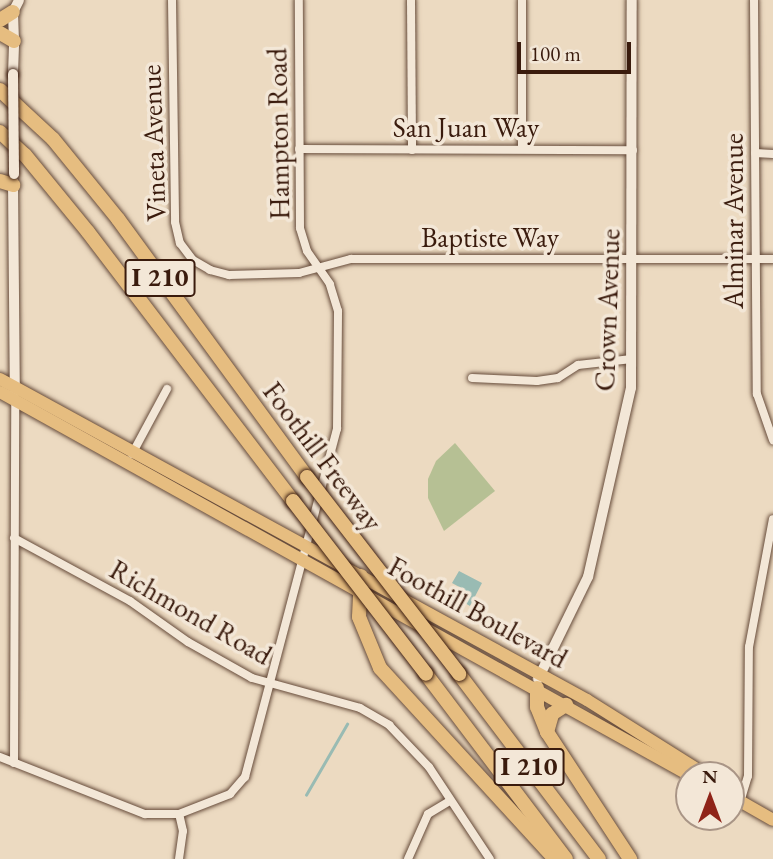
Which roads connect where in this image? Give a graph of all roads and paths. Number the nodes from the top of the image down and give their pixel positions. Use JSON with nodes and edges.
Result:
{"nodes":[{"id":1,"x":172,"y":0,"type":"edge"},
{"id":2,"x":299,"y":0,"type":"edge"},
{"id":3,"x":411,"y":0,"type":"edge"},
{"id":4,"x":522,"y":0,"type":"edge"},
{"id":5,"x":632,"y":0,"type":"edge"},
{"id":6,"x":754,"y":0,"type":"edge"},
{"id":7,"x":13,"y":4,"type":"edge"},
{"id":8,"x":0,"y":20,"type":"edge"},
{"id":9,"x":0,"y":33,"type":"edge"},
{"id":10,"x":14,"y":41,"type":"junction"},
{"id":11,"x":0,"y":90,"type":"edge"},
{"id":12,"x":0,"y":132,"type":"edge"},
{"id":13,"x":299,"y":149,"type":"junction"},
{"id":14,"x":522,"y":149,"type":"junction"},
{"id":15,"x":412,"y":150,"type":"junction"},
{"id":16,"x":633,"y":150,"type":"junction"},
{"id":17,"x":755,"y":153,"type":"junction"},
{"id":18,"x":773,"y":153,"type":"edge"},
{"id":19,"x":9,"y":180,"type":"edge"},
{"id":20,"x":756,"y":260,"type":"junction"},
{"id":21,"x":773,"y":260,"type":"edge"},
{"id":22,"x":632,"y":261,"type":"junction"},
{"id":23,"x":319,"y":268,"type":"junction"},
{"id":24,"x":210,"y":270,"type":"joint"},
{"id":25,"x":632,"y":359,"type":"junction"},
{"id":26,"x":472,"y":378,"type":"dead end"},
{"id":27,"x":0,"y":379,"type":"edge"},
{"id":28,"x":15,"y":387,"type":"junction"},
{"id":29,"x":167,"y":389,"type":"dead end"},
{"id":30,"x":0,"y":392,"type":"edge"},
{"id":31,"x":15,"y":401,"type":"junction"},
{"id":32,"x":773,"y":440,"type":"edge"},
{"id":33,"x":130,"y":457,"type":"junction"},
{"id":34,"x":773,"y":519,"type":"edge"},
{"id":35,"x":14,"y":538,"type":"junction"},
{"id":36,"x":307,"y":549,"type":"junction"},
{"id":37,"x":303,"y":562,"type":"junction"},
{"id":38,"x":361,"y":576,"type":"junction"},
{"id":39,"x":358,"y":592,"type":"junction"},
{"id":40,"x":538,"y":681,"type":"junction"},
{"id":41,"x":271,"y":684,"type":"junction"},
{"id":42,"x":566,"y":705,"type":"junction"},
{"id":43,"x":547,"y":732,"type":"junction"},
{"id":44,"x":0,"y":757,"type":"edge"},
{"id":45,"x":681,"y":761,"type":"edge"},
{"id":46,"x":14,"y":763,"type":"junction"},
{"id":47,"x":675,"y":767,"type":"edge"},
{"id":48,"x":745,"y":782,"type":"edge"},
{"id":49,"x":450,"y":801,"type":"junction"},
{"id":50,"x":745,"y":804,"type":"edge"},
{"id":51,"x":179,"y":814,"type":"junction"},
{"id":52,"x":773,"y":820,"type":"edge"},
{"id":53,"x":178,"y":859,"type":"edge"},
{"id":54,"x":408,"y":859,"type":"edge"},
{"id":55,"x":490,"y":859,"type":"edge"},
{"id":56,"x":555,"y":859,"type":"edge"},
{"id":57,"x":566,"y":859,"type":"edge"},
{"id":58,"x":599,"y":859,"type":"edge"},
{"id":59,"x":630,"y":859,"type":"edge"}],
"edges":[{"from":1,"to":24,"type":"street","name":"Vineta Avenue"},
{"from":2,"to":13,"type":"street","name":"Hampton Road"},
{"from":3,"to":15,"type":"street"},
{"from":4,"to":14,"type":"street"},
{"from":5,"to":16,"type":"street","name":"Crown Avenue"},
{"from":6,"to":17,"type":"street","name":"Alminar Avenue"},
{"from":7,"to":8,"type":"highway"},
{"from":7,"to":10,"type":"street"},
{"from":9,"to":10,"type":"highway"},
{"from":10,"to":19,"type":"main road","bridge":true},
{"from":11,"to":58,"type":"highway","name":"Foothill Freeway","number":"I 210","bridge":true},
{"from":12,"to":57,"type":"highway","name":"Foothill Freeway","number":"I 210","bridge":true},
{"from":13,"to":15,"type":"street","name":"San Juan Way"},
{"from":13,"to":23,"type":"street","name":"Hampton Road"},
{"from":14,"to":15,"type":"street","name":"San Juan Way"},
{"from":14,"to":16,"type":"street","name":"San Juan Way"},
{"from":16,"to":22,"type":"street","name":"Crown Avenue"},
{"from":17,"to":18,"type":"street"},
{"from":17,"to":20,"type":"street","name":"Alminar Avenue"},
{"from":19,"to":28,"type":"main road"},
{"from":20,"to":21,"type":"street","name":"Baptiste Way"},
{"from":20,"to":22,"type":"street","name":"Baptiste Way"},
{"from":20,"to":32,"type":"street","name":"Alminar Avenue"},
{"from":22,"to":23,"type":"street","name":"Baptiste Way"},
{"from":22,"to":25,"type":"street","name":"Crown Avenue"},
{"from":23,"to":24,"type":"street","name":"Baptiste Way"},
{"from":23,"to":36,"type":"street","name":"Hampton Road"},
{"from":25,"to":26,"type":"street"},
{"from":25,"to":40,"type":"street","name":"Crown Avenue"},
{"from":27,"to":28,"type":"main road","name":"Foothill Boulevard"},
{"from":28,"to":31,"type":"main road"},
{"from":28,"to":33,"type":"main road","name":"Foothill Boulevard"},
{"from":29,"to":33,"type":"street"},
{"from":30,"to":31,"type":"main road","name":"Foothill Boulevard"},
{"from":31,"to":33,"type":"main road","name":"Foothill Boulevard"},
{"from":31,"to":35,"type":"street"},
{"from":33,"to":36,"type":"main road","name":"Foothill Boulevard"},
{"from":33,"to":37,"type":"main road","name":"Foothill Boulevard"},
{"from":34,"to":48,"type":"street"},
{"from":35,"to":41,"type":"street","name":"Richmond Road"},
{"from":35,"to":46,"type":"street"},
{"from":36,"to":37,"type":"street","name":"Hampton Road"},
{"from":36,"to":38,"type":"main road","name":"Foothill Boulevard"},
{"from":37,"to":39,"type":"main road","name":"Foothill Boulevard"},
{"from":37,"to":41,"type":"street","name":"Hampton Road"},
{"from":38,"to":39,"type":"highway"},
{"from":38,"to":40,"type":"main road","name":"Foothill Boulevard"},
{"from":39,"to":40,"type":"main road","name":"Foothill Boulevard"},
{"from":39,"to":56,"type":"highway"},
{"from":40,"to":42,"type":"main road","name":"Foothill Boulevard"},
{"from":40,"to":43,"type":"highway"},
{"from":40,"to":45,"type":"main road","name":"Foothill Boulevard"},
{"from":41,"to":49,"type":"street","name":"Richmond Road"},
{"from":41,"to":51,"type":"street","name":"Hampton Road"},
{"from":42,"to":43,"type":"highway"},
{"from":42,"to":47,"type":"main road","name":"Foothill Boulevard"},
{"from":43,"to":59,"type":"highway"},
{"from":44,"to":46,"type":"street"},
{"from":46,"to":51,"type":"street"},
{"from":49,"to":54,"type":"street"},
{"from":49,"to":55,"type":"street","name":"Richmond Road"},
{"from":50,"to":52,"type":"main road"},
{"from":51,"to":53,"type":"street"}]}
